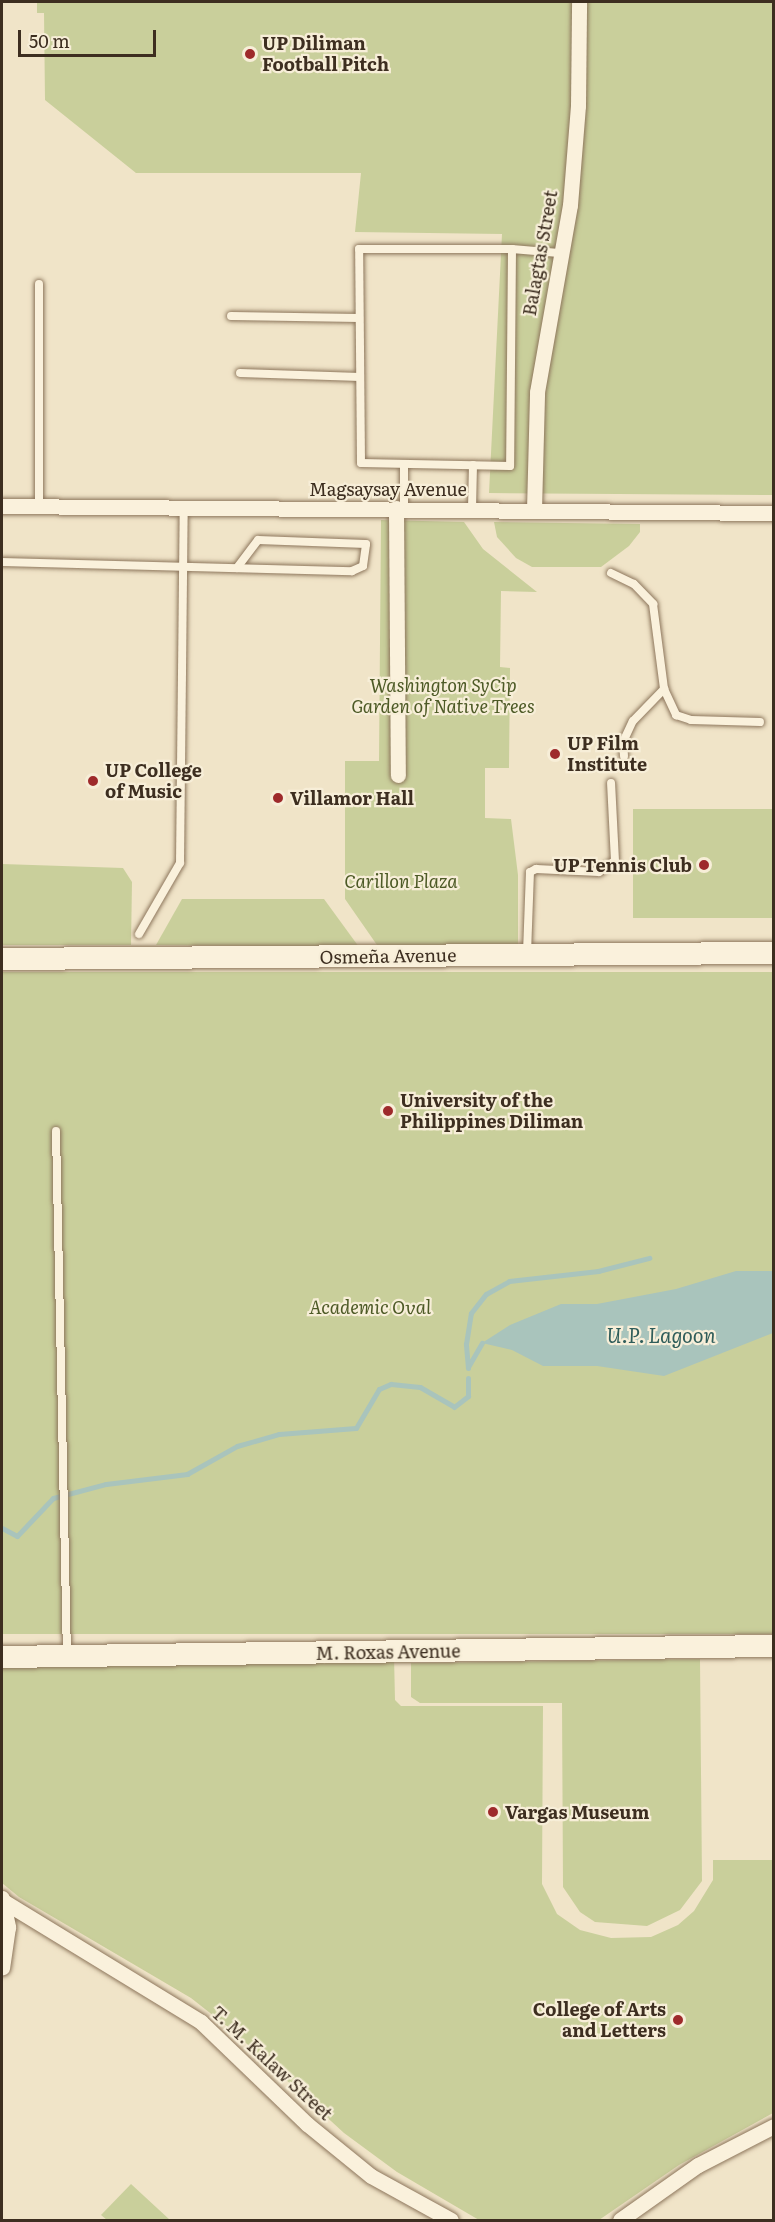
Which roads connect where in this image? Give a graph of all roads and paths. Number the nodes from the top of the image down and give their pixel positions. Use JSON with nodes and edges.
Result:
{"nodes":[{"id":1,"x":579,"y":2,"type":"edge"},
{"id":2,"x":512,"y":249,"type":"junction"},
{"id":3,"x":559,"y":253,"type":"junction"},
{"id":4,"x":39,"y":284,"type":"dead end"},
{"id":5,"x":231,"y":316,"type":"dead end"},
{"id":6,"x":359,"y":318,"type":"junction"},
{"id":7,"x":240,"y":373,"type":"dead end"},
{"id":8,"x":360,"y":377,"type":"junction"},
{"id":9,"x":404,"y":464,"type":"junction"},
{"id":10,"x":473,"y":465,"type":"junction"},
{"id":11,"x":2,"y":506,"type":"edge"},
{"id":12,"x":39,"y":506,"type":"junction"},
{"id":13,"x":184,"y":507,"type":"junction"},
{"id":14,"x":400,"y":508,"type":"junction"},
{"id":15,"x":472,"y":509,"type":"junction"},
{"id":16,"x":534,"y":510,"type":"junction"},
{"id":17,"x":774,"y":513,"type":"edge"},
{"id":18,"x":2,"y":562,"type":"edge"},
{"id":19,"x":183,"y":567,"type":"junction"},
{"id":20,"x":237,"y":568,"type":"junction"},
{"id":21,"x":611,"y":573,"type":"dead end"},
{"id":22,"x":664,"y":689,"type":"junction"},
{"id":23,"x":760,"y":722,"type":"dead end"},
{"id":24,"x":624,"y":756,"type":"dead end"},
{"id":25,"x":398,"y":775,"type":"dead end"},
{"id":26,"x":611,"y":783,"type":"dead end"},
{"id":27,"x":139,"y":934,"type":"dead end"},
{"id":28,"x":774,"y":953,"type":"edge"},
{"id":29,"x":527,"y":955,"type":"junction"},
{"id":30,"x":2,"y":959,"type":"edge"},
{"id":31,"x":56,"y":1131,"type":"dead end"},
{"id":32,"x":774,"y":1646,"type":"edge"},
{"id":33,"x":67,"y":1656,"type":"junction"},
{"id":34,"x":2,"y":1657,"type":"edge"},
{"id":35,"x":2,"y":1900,"type":"edge"},
{"id":36,"x":2,"y":1968,"type":"edge"},
{"id":37,"x":774,"y":2127,"type":"edge"},
{"id":38,"x":451,"y":2220,"type":"edge"},
{"id":39,"x":620,"y":2220,"type":"edge"}],
"edges":[{"from":1,"to":3,"type":"street","name":"Balagtas Street"},
{"from":2,"to":3,"type":"lane"},
{"from":2,"to":6,"type":"lane"},
{"from":2,"to":10,"type":"lane"},
{"from":3,"to":16,"type":"street","name":"Balagtas Street"},
{"from":4,"to":12,"type":"lane"},
{"from":5,"to":6,"type":"lane"},
{"from":6,"to":8,"type":"lane"},
{"from":7,"to":8,"type":"lane"},
{"from":8,"to":9,"type":"lane"},
{"from":9,"to":10,"type":"lane"},
{"from":9,"to":14,"type":"lane"},
{"from":10,"to":15,"type":"lane"},
{"from":11,"to":12,"type":"street","name":"Magsaysay Avenue"},
{"from":12,"to":13,"type":"street","name":"Magsaysay Avenue"},
{"from":13,"to":14,"type":"street","name":"Magsaysay Avenue"},
{"from":13,"to":19,"type":"lane"},
{"from":14,"to":15,"type":"street","name":"Magsaysay Avenue"},
{"from":14,"to":25,"type":"street"},
{"from":15,"to":16,"type":"street","name":"Magsaysay Avenue"},
{"from":16,"to":17,"type":"street","name":"Magsaysay Avenue"},
{"from":18,"to":19,"type":"lane"},
{"from":19,"to":20,"type":"lane"},
{"from":19,"to":27,"type":"lane"},
{"from":20,"to":20,"type":"lane"},
{"from":21,"to":22,"type":"lane"},
{"from":22,"to":23,"type":"lane"},
{"from":22,"to":24,"type":"lane"},
{"from":26,"to":29,"type":"lane"},
{"from":28,"to":29,"type":"street","name":"Osmeña Avenue"},
{"from":29,"to":30,"type":"street","name":"Osmeña Avenue"},
{"from":31,"to":33,"type":"lane"},
{"from":32,"to":33,"type":"street","name":"M. Roxas Avenue"},
{"from":33,"to":34,"type":"street","name":"M. Roxas Avenue"},
{"from":35,"to":36,"type":"street"},
{"from":35,"to":38,"type":"street","name":"T. M. Kalaw Street"},
{"from":37,"to":39,"type":"street"}]}
